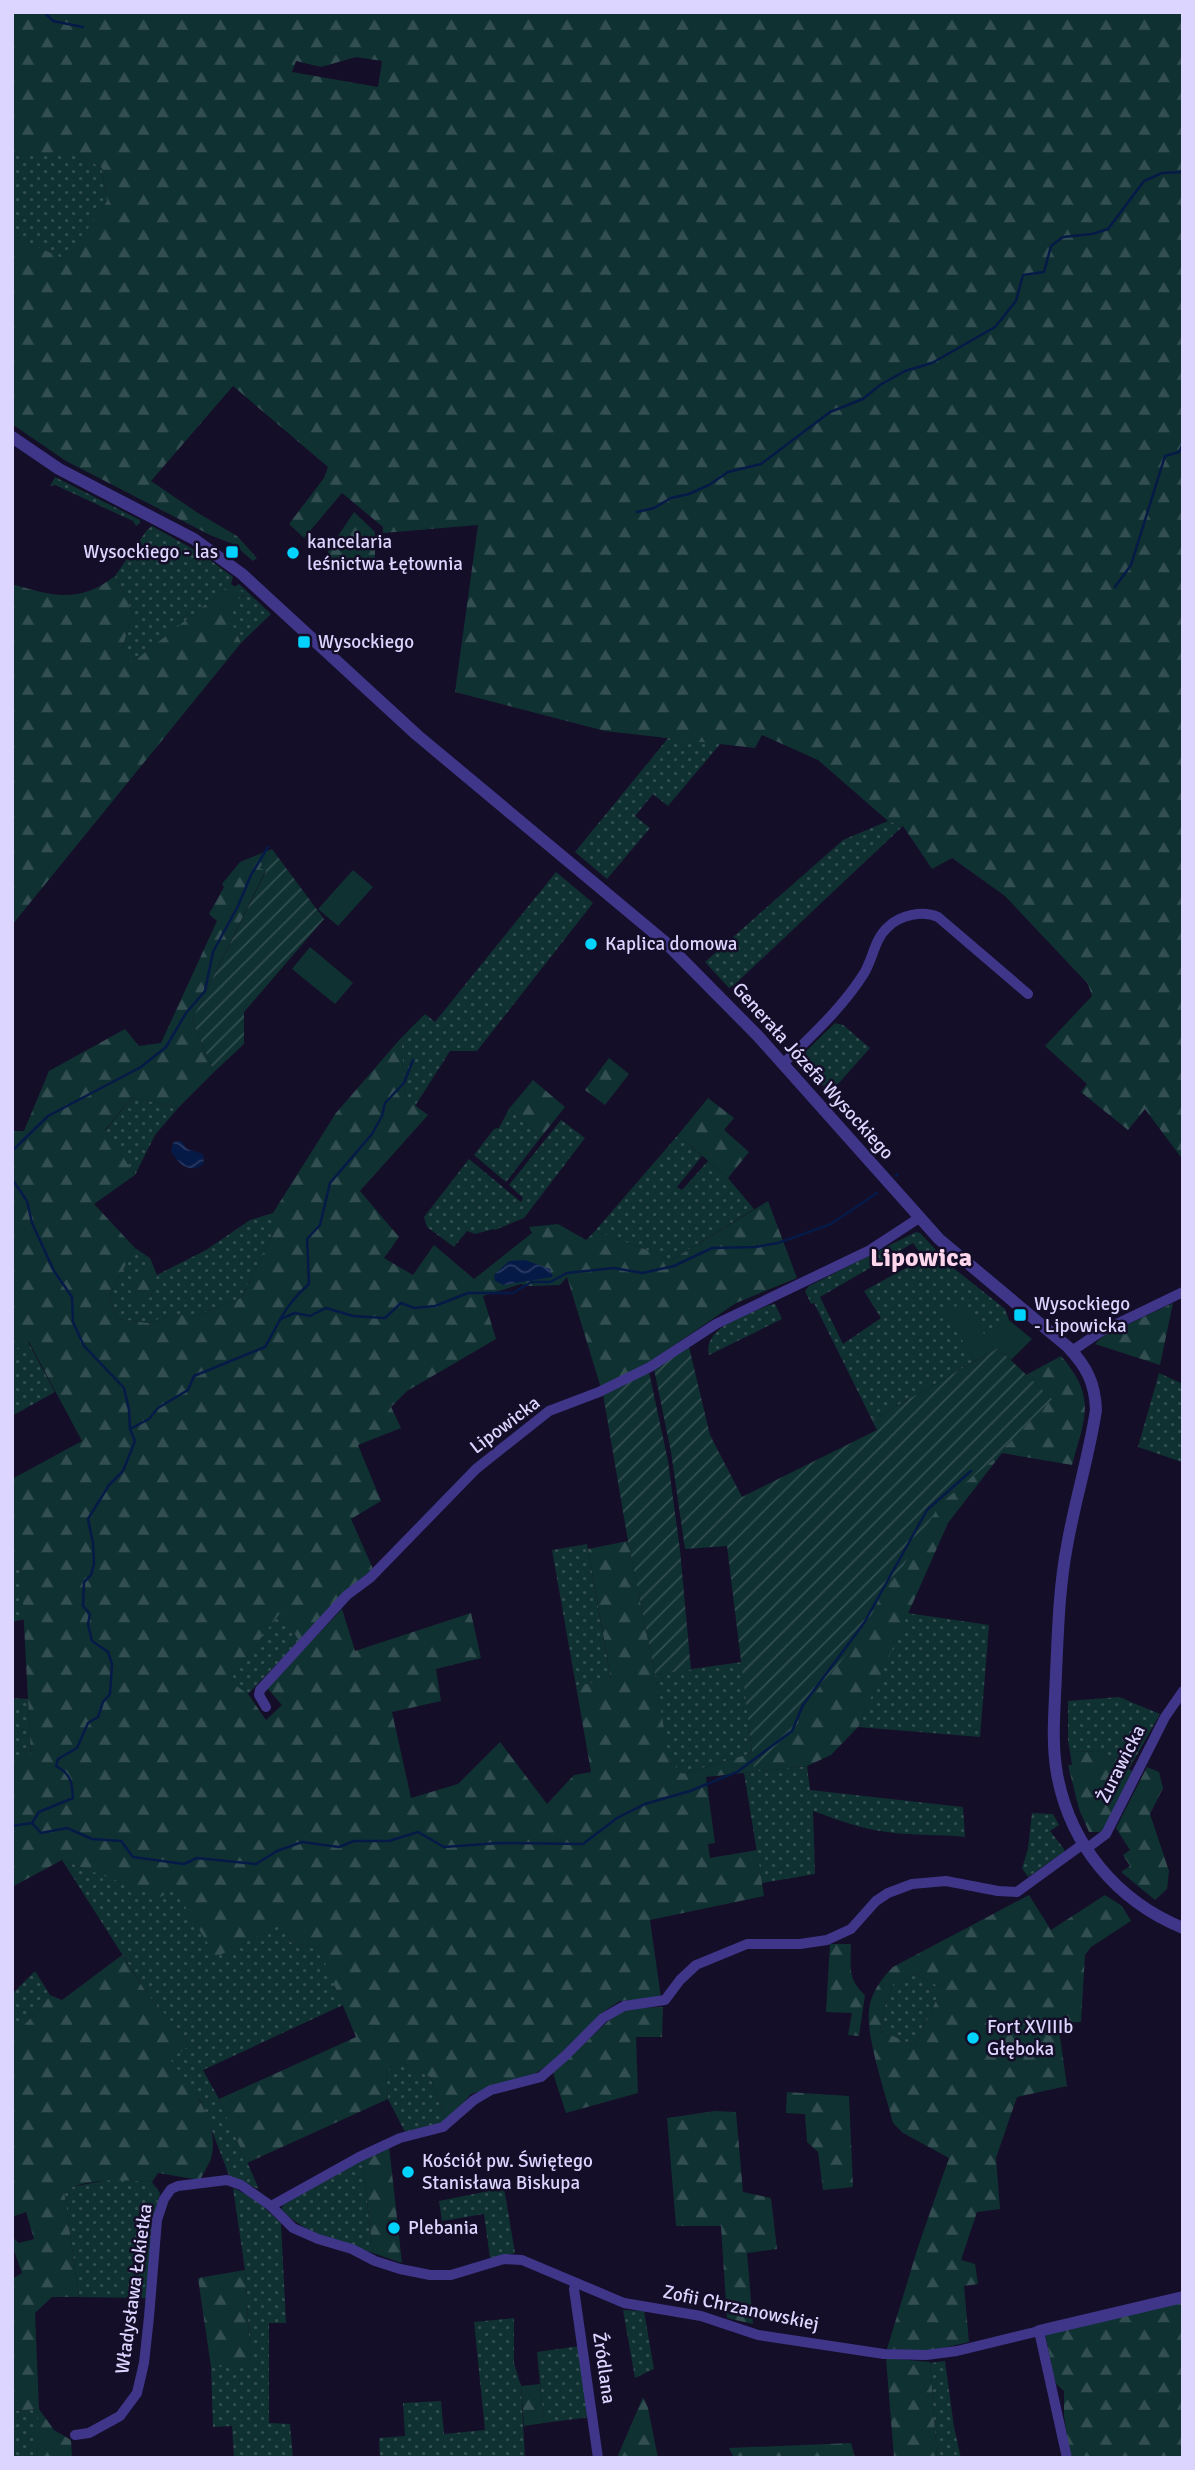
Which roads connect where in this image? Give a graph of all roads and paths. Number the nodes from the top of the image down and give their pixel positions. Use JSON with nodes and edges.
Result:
{"nodes":[{"id":1,"x":12,"y":437,"type":"edge"},
{"id":2,"x":1028,"y":994,"type":"dead end"},
{"id":3,"x":783,"y":1064,"type":"junction"},
{"id":4,"x":919,"y":1218,"type":"junction"},
{"id":5,"x":1183,"y":1292,"type":"edge"},
{"id":6,"x":1072,"y":1351,"type":"junction"},
{"id":7,"x":1183,"y":1691,"type":"edge"},
{"id":8,"x":266,"y":1707,"type":"dead end"},
{"id":9,"x":1084,"y":1846,"type":"junction"},
{"id":10,"x":1183,"y":1928,"type":"edge"},
{"id":11,"x":271,"y":2206,"type":"junction"},
{"id":12,"x":576,"y":2283,"type":"junction"},
{"id":13,"x":1183,"y":2297,"type":"edge"},
{"id":14,"x":1039,"y":2331,"type":"junction"},
{"id":15,"x":75,"y":2435,"type":"dead end"},
{"id":16,"x":598,"y":2458,"type":"edge"},
{"id":17,"x":1067,"y":2458,"type":"edge"}],
"edges":[{"from":1,"to":3,"type":"street","name":"Generała Józefa Wysockiego"},
{"from":2,"to":3,"type":"street"},
{"from":3,"to":4,"type":"street","name":"Generała Józefa Wysockiego"},
{"from":4,"to":6,"type":"street","name":"Generała Józefa Wysockiego"},
{"from":4,"to":8,"type":"street","name":"Lipowicka"},
{"from":5,"to":6,"type":"street"},
{"from":6,"to":9,"type":"street","name":"Generała Józefa Wysockiego"},
{"from":7,"to":9,"type":"street","name":"Żurawicka"},
{"from":9,"to":10,"type":"street","name":"Generała Józefa Wysockiego"},
{"from":9,"to":11,"type":"street","name":"Żurawicka"},
{"from":11,"to":12,"type":"street","name":"Zofii Chrzanowskiej"},
{"from":11,"to":15,"type":"street","name":"Władysława Łokietka"},
{"from":12,"to":14,"type":"street","name":"Zofii Chrzanowskiej"},
{"from":12,"to":16,"type":"street","name":"Źródlana"},
{"from":13,"to":14,"type":"street","name":"Zofii Chrzanowskiej"},
{"from":14,"to":17,"type":"street"}]}
